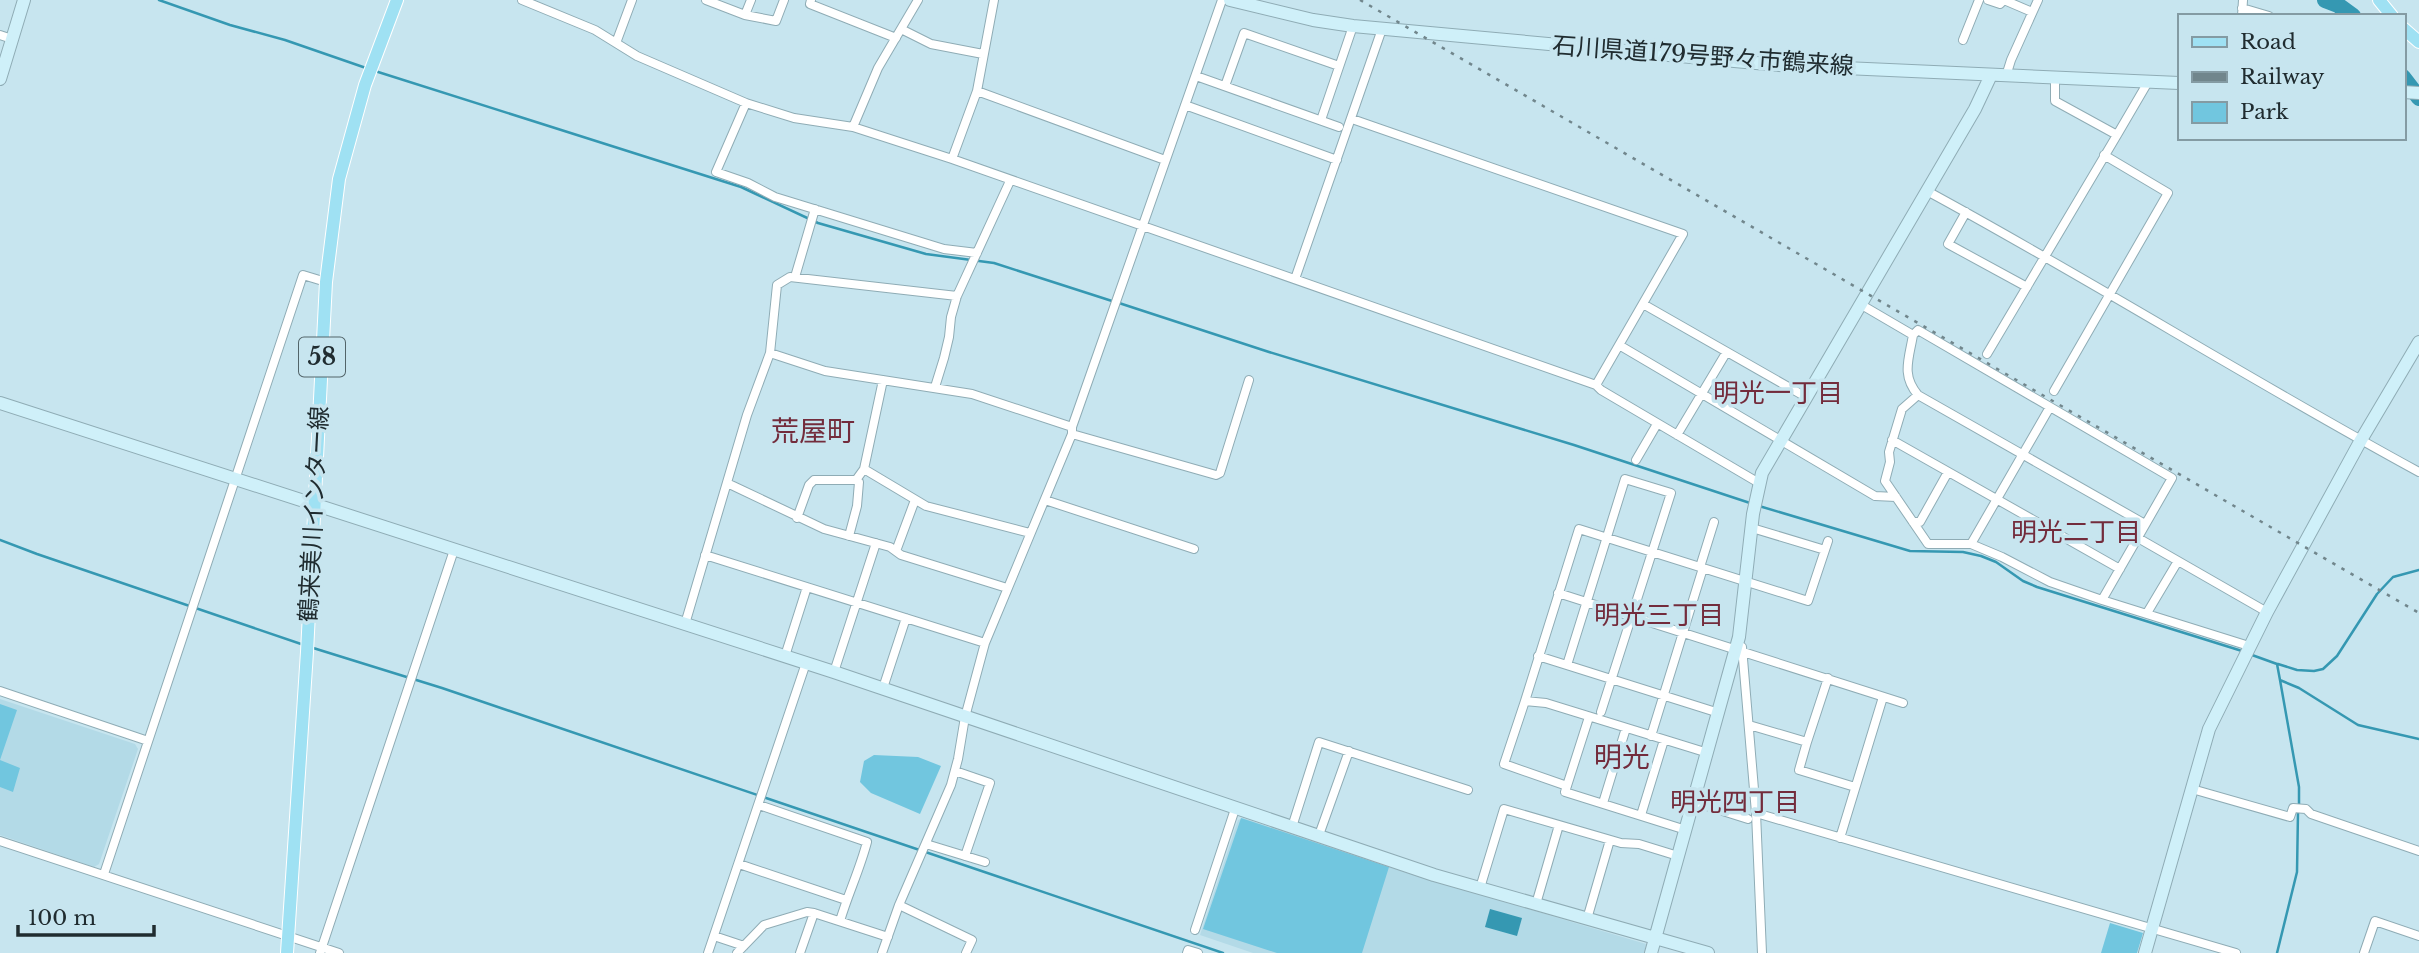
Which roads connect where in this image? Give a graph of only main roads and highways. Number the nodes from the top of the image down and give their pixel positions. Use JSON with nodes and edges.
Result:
{"nodes":[{"id":1,"x":397,"y":0,"type":"edge"},
{"id":2,"x":2379,"y":0,"type":"edge"},
{"id":3,"x":2390,"y":14,"type":"edge"},
{"id":4,"x":2405,"y":30,"type":"edge"},
{"id":5,"x":2419,"y":42,"type":"edge"},
{"id":6,"x":287,"y":953,"type":"edge"}],
"edges":[{"from":1,"to":6,"type":"main road","name":"鶴来美川インター線","number":"58"},
{"from":2,"to":3,"type":"main road"},
{"from":4,"to":5,"type":"main road"}]}
